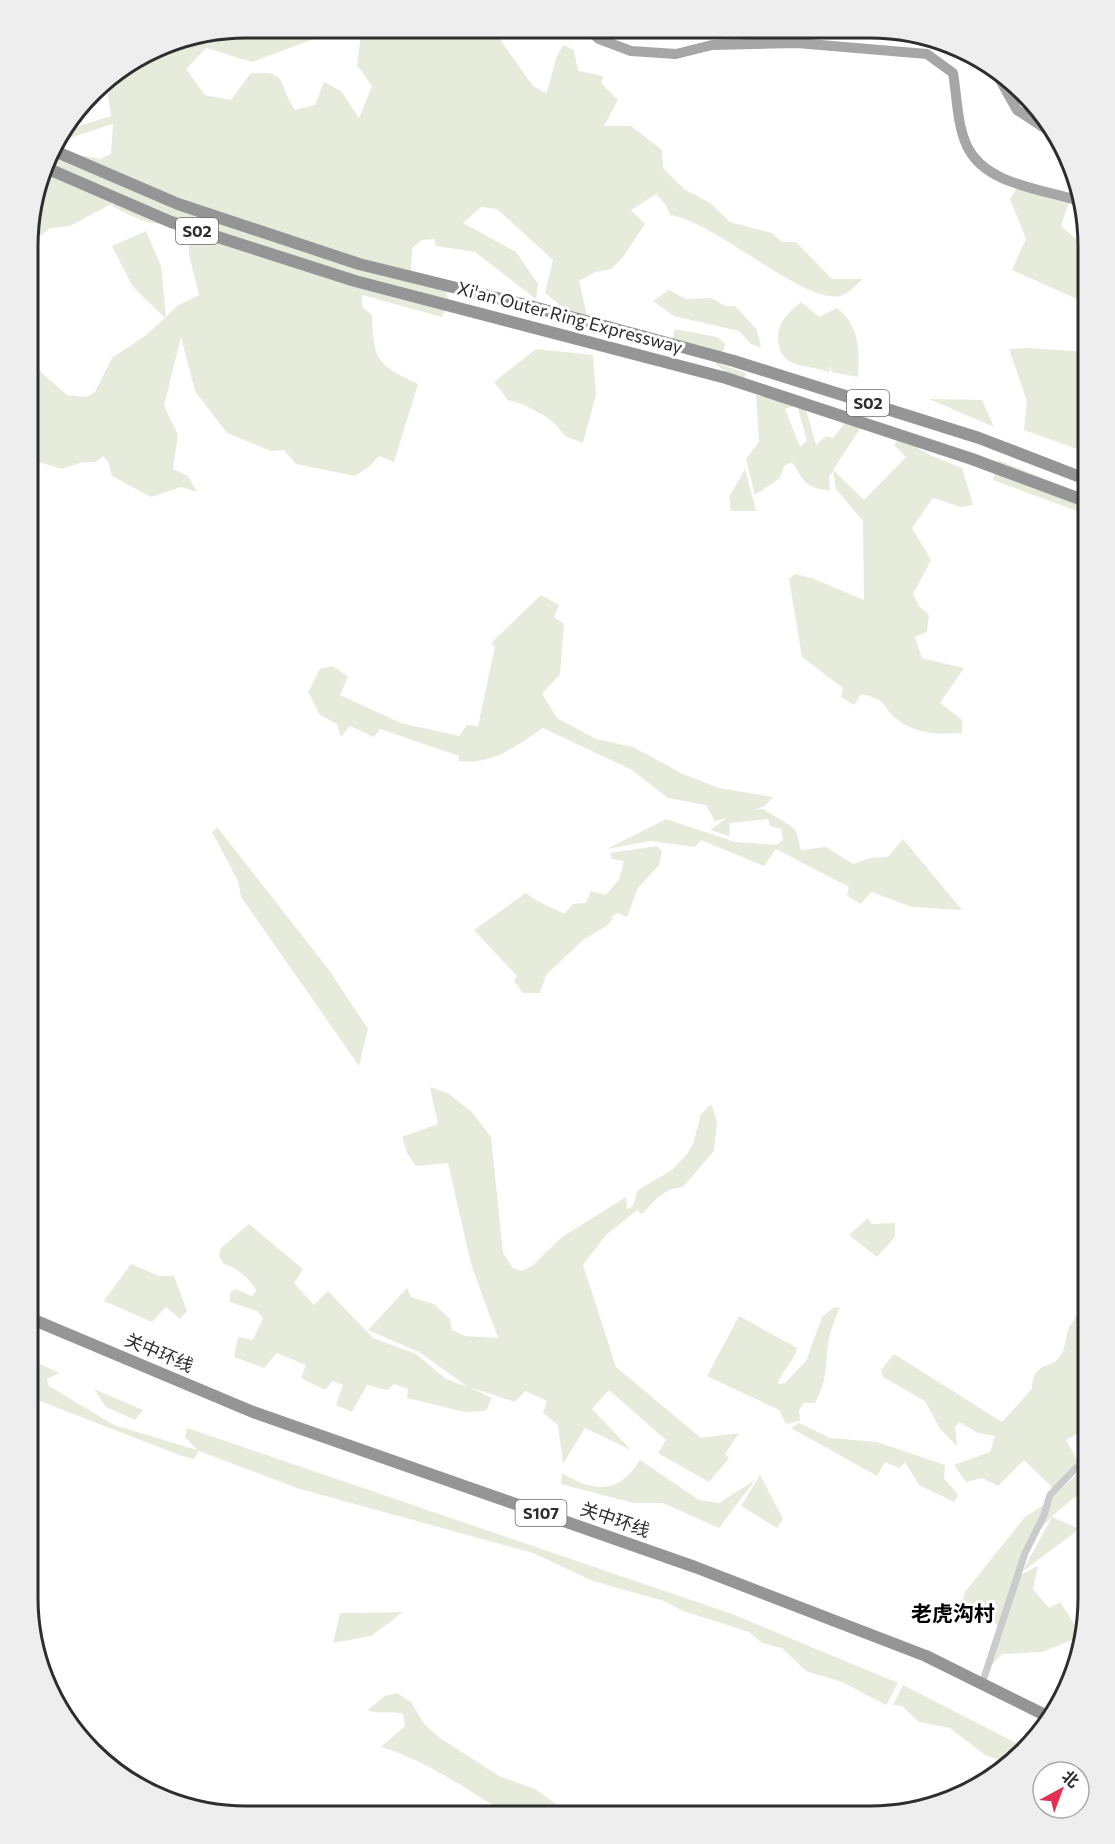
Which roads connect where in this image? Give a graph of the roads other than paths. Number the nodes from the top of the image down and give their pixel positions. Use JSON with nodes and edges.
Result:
{"nodes":[{"id":1,"x":598,"y":38,"type":"edge"},
{"id":2,"x":1004,"y":87,"type":"edge"},
{"id":3,"x":1038,"y":124,"type":"edge"},
{"id":4,"x":59,"y":153,"type":"edge"},
{"id":5,"x":52,"y":171,"type":"edge"},
{"id":6,"x":1072,"y":199,"type":"edge"},
{"id":7,"x":1078,"y":476,"type":"edge"},
{"id":8,"x":1078,"y":498,"type":"edge"},
{"id":9,"x":38,"y":1322,"type":"edge"},
{"id":10,"x":38,"y":1329,"type":"edge"},
{"id":11,"x":1077,"y":1467,"type":"edge"},
{"id":12,"x":982,"y":1684,"type":"junction"},
{"id":13,"x":1042,"y":1714,"type":"edge"},
{"id":14,"x":1038,"y":1720,"type":"edge"}],
"edges":[{"from":1,"to":6,"type":"main road"},
{"from":2,"to":3,"type":"main road"},
{"from":4,"to":7,"type":"highway","name":"Xi'an Outer Ring Expressway","number":"S02"},
{"from":5,"to":8,"type":"highway","name":"Xi'an Outer Ring Expressway","number":"S02"},
{"from":9,"to":12,"type":"highway","name":"关中环线","number":"S107"},
{"from":10,"to":14,"type":"highway","name":"关中环线","number":"S107"},
{"from":11,"to":12,"type":"street"},
{"from":12,"to":13,"type":"highway","name":"关中环线","number":"S107"}]}
